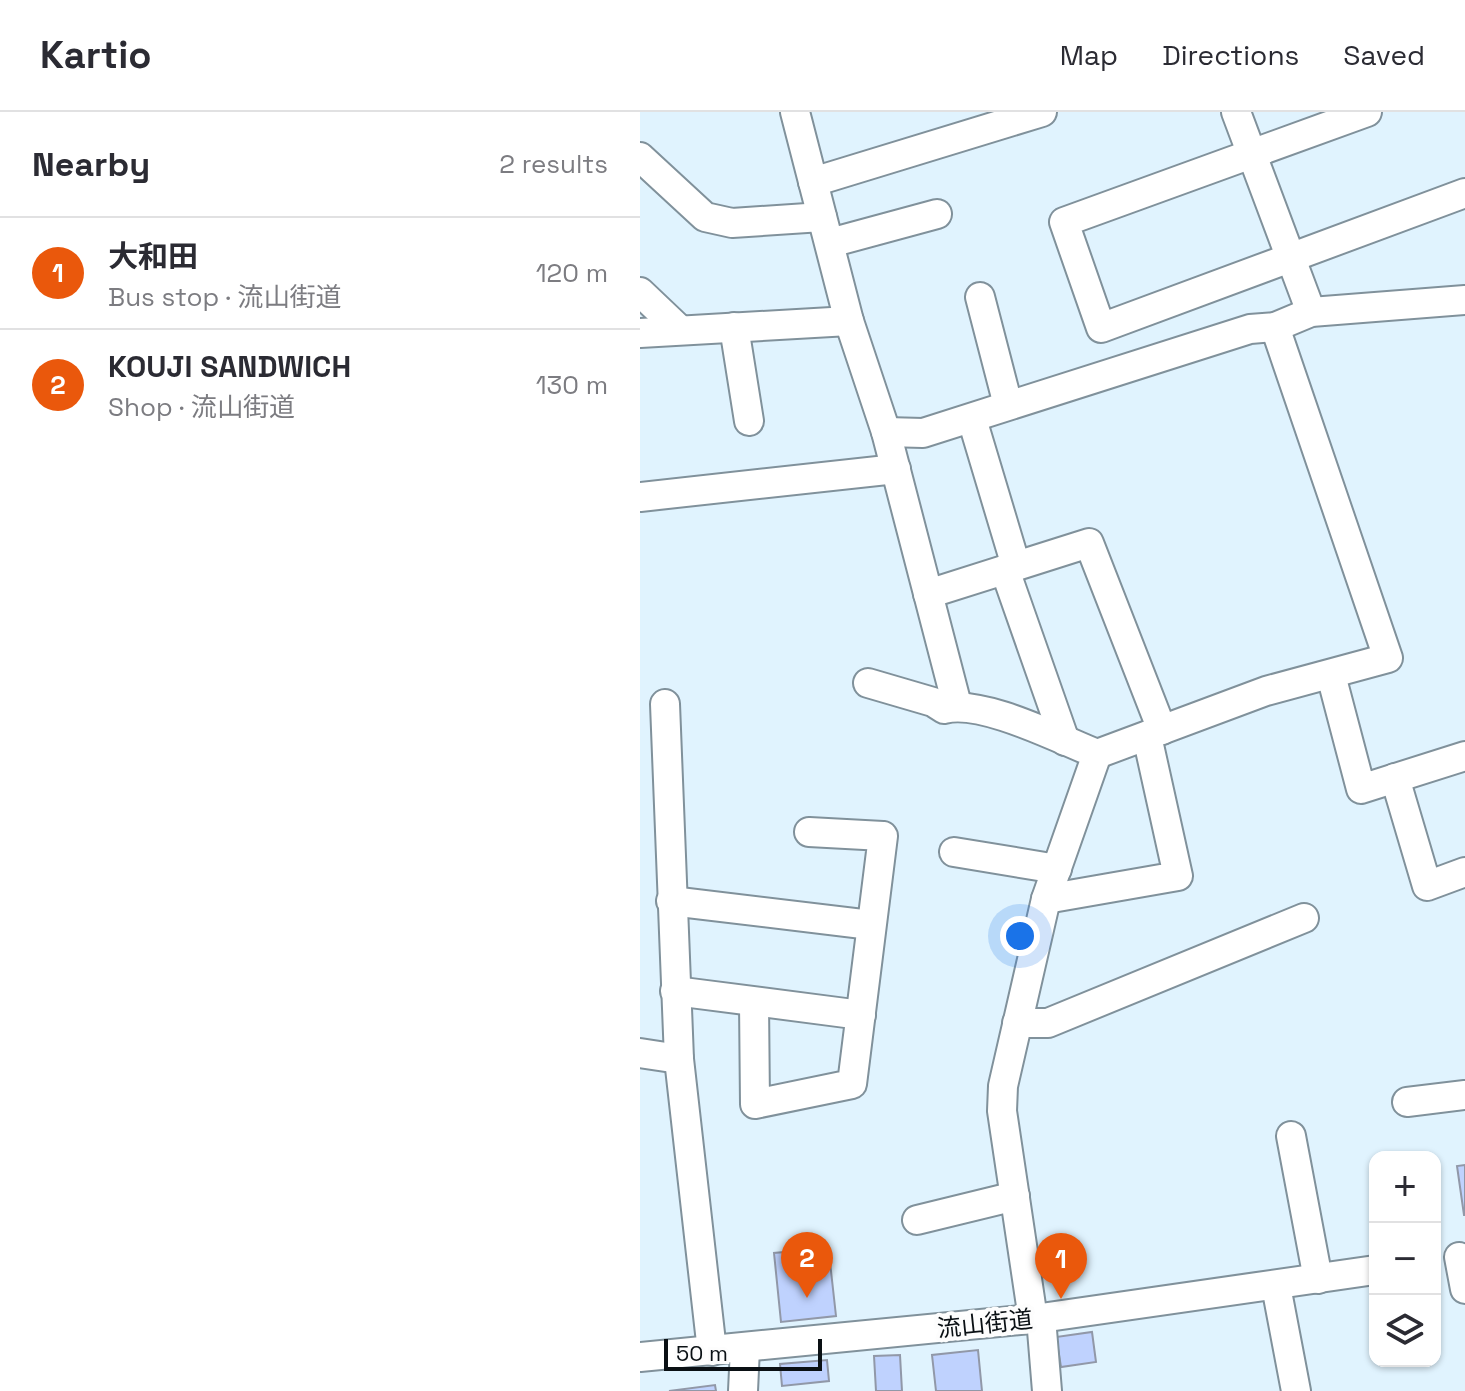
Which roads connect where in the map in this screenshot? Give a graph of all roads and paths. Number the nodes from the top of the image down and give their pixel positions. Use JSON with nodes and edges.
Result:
{"nodes":[{"id":1,"x":795,"y":112,"type":"edge"},
{"id":2,"x":1042,"y":112,"type":"edge"},
{"id":3,"x":1236,"y":112,"type":"edge"},
{"id":4,"x":1367,"y":112,"type":"edge"},
{"id":5,"x":1252,"y":156,"type":"junction"},
{"id":6,"x":640,"y":157,"type":"edge"},
{"id":7,"x":813,"y":182,"type":"junction"},
{"id":8,"x":1465,"y":193,"type":"edge"},
{"id":9,"x":937,"y":214,"type":"dead end"},
{"id":10,"x":826,"y":230,"type":"junction"},
{"id":11,"x":1291,"y":258,"type":"junction"},
{"id":12,"x":640,"y":292,"type":"edge"},
{"id":13,"x":980,"y":297,"type":"dead end"},
{"id":14,"x":1465,"y":300,"type":"edge"},
{"id":15,"x":1311,"y":312,"type":"junction"},
{"id":16,"x":849,"y":321,"type":"junction"},
{"id":17,"x":734,"y":327,"type":"junction"},
{"id":18,"x":1275,"y":327,"type":"junction"},
{"id":19,"x":680,"y":330,"type":"junction"},
{"id":20,"x":640,"y":333,"type":"edge"},
{"id":21,"x":1008,"y":405,"type":"junction"},
{"id":22,"x":972,"y":419,"type":"junction"},
{"id":23,"x":749,"y":421,"type":"dead end"},
{"id":24,"x":886,"y":432,"type":"junction"},
{"id":25,"x":896,"y":469,"type":"junction"},
{"id":26,"x":640,"y":497,"type":"edge"},
{"id":27,"x":1011,"y":568,"type":"junction"},
{"id":28,"x":928,"y":594,"type":"junction"},
{"id":29,"x":1331,"y":675,"type":"junction"},
{"id":30,"x":868,"y":683,"type":"dead end"},
{"id":31,"x":665,"y":704,"type":"dead end"},
{"id":32,"x":957,"y":705,"type":"junction"},
{"id":33,"x":1154,"y":733,"type":"junction"},
{"id":34,"x":1065,"y":741,"type":"junction"},
{"id":35,"x":1097,"y":754,"type":"junction"},
{"id":36,"x":1465,"y":756,"type":"edge"},
{"id":37,"x":1395,"y":778,"type":"junction"},
{"id":38,"x":809,"y":832,"type":"dead end"},
{"id":39,"x":954,"y":852,"type":"dead end"},
{"id":40,"x":1057,"y":869,"type":"junction"},
{"id":41,"x":1465,"y":872,"type":"edge"},
{"id":42,"x":1046,"y":899,"type":"junction"},
{"id":43,"x":671,"y":901,"type":"junction"},
{"id":44,"x":1304,"y":918,"type":"dead end"},
{"id":45,"x":871,"y":925,"type":"junction"},
{"id":46,"x":675,"y":991,"type":"junction"},
{"id":47,"x":754,"y":1002,"type":"junction"},
{"id":48,"x":861,"y":1015,"type":"junction"},
{"id":49,"x":1017,"y":1023,"type":"junction"},
{"id":50,"x":640,"y":1053,"type":"edge"},
{"id":51,"x":679,"y":1059,"type":"junction"},
{"id":52,"x":1465,"y":1095,"type":"edge"},
{"id":53,"x":1407,"y":1102,"type":"dead end"},
{"id":54,"x":1291,"y":1136,"type":"dead end"},
{"id":55,"x":1015,"y":1196,"type":"junction"},
{"id":56,"x":917,"y":1220,"type":"dead end"},
{"id":57,"x":1453,"y":1258,"type":"edge"},
{"id":58,"x":1369,"y":1271,"type":"edge"},
{"id":59,"x":1318,"y":1279,"type":"junction"},
{"id":60,"x":1276,"y":1286,"type":"junction"},
{"id":61,"x":1465,"y":1289,"type":"edge"},
{"id":62,"x":1037,"y":1319,"type":"junction"},
{"id":63,"x":745,"y":1348,"type":"junction"},
{"id":64,"x":712,"y":1351,"type":"junction"},
{"id":65,"x":640,"y":1357,"type":"edge"},
{"id":66,"x":743,"y":1391,"type":"edge"},
{"id":67,"x":1047,"y":1391,"type":"edge"},
{"id":68,"x":1296,"y":1391,"type":"edge"}],
"edges":[{"from":1,"to":7,"type":"street"},
{"from":2,"to":7,"type":"street"},
{"from":3,"to":5,"type":"street"},
{"from":4,"to":5,"type":"street"},
{"from":5,"to":11,"type":"street"},
{"from":5,"to":11,"type":"street"},
{"from":6,"to":10,"type":"street"},
{"from":7,"to":10,"type":"street"},
{"from":8,"to":11,"type":"street"},
{"from":9,"to":10,"type":"street"},
{"from":10,"to":16,"type":"street"},
{"from":11,"to":15,"type":"street"},
{"from":12,"to":19,"type":"street"},
{"from":13,"to":21,"type":"street"},
{"from":14,"to":15,"type":"street"},
{"from":15,"to":18,"type":"street"},
{"from":16,"to":17,"type":"street"},
{"from":16,"to":24,"type":"street"},
{"from":17,"to":19,"type":"street"},
{"from":17,"to":23,"type":"street"},
{"from":18,"to":21,"type":"street"},
{"from":18,"to":29,"type":"street"},
{"from":19,"to":20,"type":"street"},
{"from":21,"to":22,"type":"street"},
{"from":22,"to":24,"type":"street"},
{"from":22,"to":27,"type":"street"},
{"from":24,"to":25,"type":"street"},
{"from":25,"to":26,"type":"street"},
{"from":25,"to":28,"type":"street"},
{"from":27,"to":28,"type":"street"},
{"from":27,"to":33,"type":"street"},
{"from":27,"to":34,"type":"street"},
{"from":28,"to":32,"type":"street"},
{"from":29,"to":33,"type":"street"},
{"from":29,"to":37,"type":"street"},
{"from":30,"to":32,"type":"street"},
{"from":31,"to":43,"type":"street"},
{"from":32,"to":34,"type":"street"},
{"from":33,"to":35,"type":"street"},
{"from":33,"to":42,"type":"street"},
{"from":34,"to":35,"type":"street"},
{"from":35,"to":40,"type":"street"},
{"from":36,"to":37,"type":"street"},
{"from":37,"to":41,"type":"street"},
{"from":38,"to":45,"type":"street"},
{"from":39,"to":40,"type":"street"},
{"from":40,"to":42,"type":"street"},
{"from":42,"to":49,"type":"street"},
{"from":43,"to":45,"type":"street"},
{"from":43,"to":46,"type":"street"},
{"from":44,"to":49,"type":"street"},
{"from":45,"to":48,"type":"street"},
{"from":46,"to":47,"type":"street"},
{"from":46,"to":51,"type":"street"},
{"from":47,"to":48,"type":"street"},
{"from":47,"to":48,"type":"street"},
{"from":49,"to":55,"type":"street"},
{"from":50,"to":51,"type":"street"},
{"from":51,"to":64,"type":"street"},
{"from":52,"to":53,"type":"street"},
{"from":54,"to":59,"type":"street"},
{"from":55,"to":56,"type":"street"},
{"from":55,"to":62,"type":"street"},
{"from":57,"to":61,"type":"street"},
{"from":58,"to":59,"type":"street","name":"流山街道"},
{"from":59,"to":60,"type":"street","name":"流山街道"},
{"from":60,"to":62,"type":"street","name":"流山街道"},
{"from":60,"to":68,"type":"street"},
{"from":62,"to":63,"type":"street","name":"流山街道"},
{"from":62,"to":67,"type":"street"},
{"from":63,"to":64,"type":"street","name":"流山街道"},
{"from":63,"to":66,"type":"street"},
{"from":64,"to":65,"type":"street","name":"流山街道"}]}
